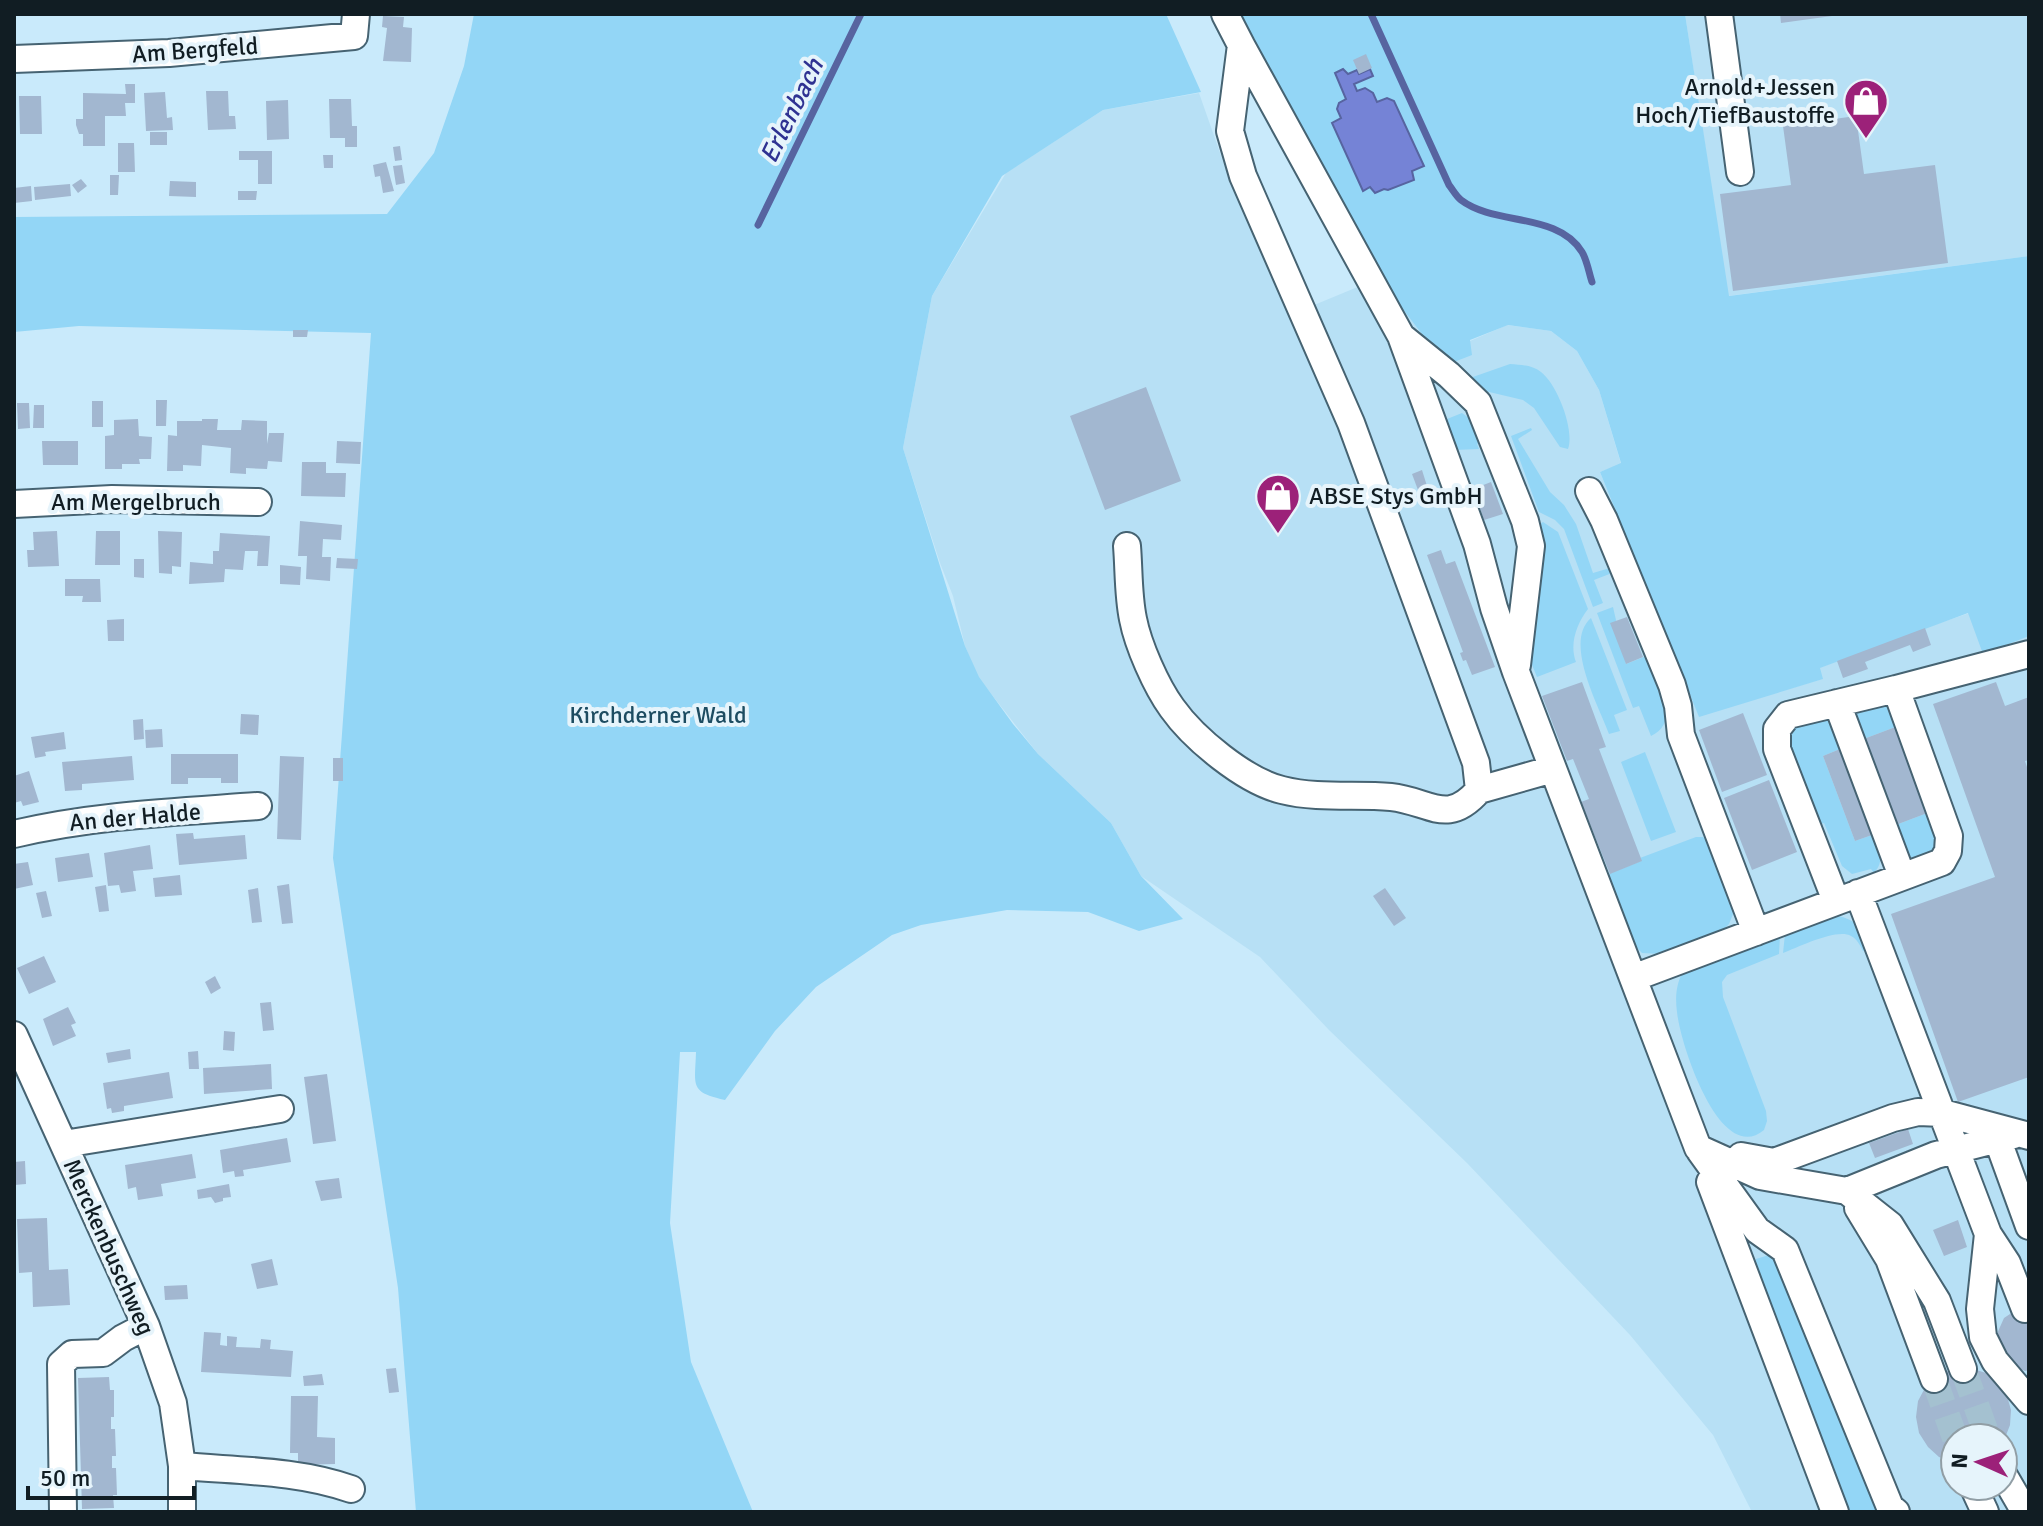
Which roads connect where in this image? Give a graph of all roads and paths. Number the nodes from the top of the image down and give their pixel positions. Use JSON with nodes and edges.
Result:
{"nodes":[{"id":1,"x":356,"y":14,"type":"edge"},
{"id":2,"x":1225,"y":14,"type":"edge"},
{"id":3,"x":1719,"y":14,"type":"edge"},
{"id":4,"x":1241,"y":45,"type":"junction"},
{"id":5,"x":14,"y":59,"type":"edge"},
{"id":6,"x":1740,"y":172,"type":"dead end"},
{"id":7,"x":1401,"y":336,"type":"junction"},
{"id":8,"x":1589,"y":491,"type":"dead end"},
{"id":9,"x":258,"y":502,"type":"dead end"},
{"id":10,"x":14,"y":504,"type":"edge"},
{"id":11,"x":1127,"y":546,"type":"dead end"},
{"id":12,"x":2029,"y":654,"type":"edge"},
{"id":13,"x":1516,"y":672,"type":"junction"},
{"id":14,"x":1896,"y":689,"type":"junction"},
{"id":15,"x":1837,"y":703,"type":"junction"},
{"id":16,"x":1553,"y":769,"type":"junction"},
{"id":17,"x":1479,"y":790,"type":"junction"},
{"id":18,"x":258,"y":806,"type":"dead end"},
{"id":19,"x":14,"y":834,"type":"edge"},
{"id":20,"x":1902,"y":876,"type":"junction"},
{"id":21,"x":1847,"y":897,"type":"junction"},
{"id":22,"x":1756,"y":932,"type":"junction"},
{"id":23,"x":1633,"y":978,"type":"junction"},
{"id":24,"x":14,"y":1035,"type":"edge"},
{"id":25,"x":280,"y":1109,"type":"dead end"},
{"id":26,"x":1943,"y":1113,"type":"junction"},
{"id":27,"x":2016,"y":1136,"type":"edge"},
{"id":28,"x":64,"y":1144,"type":"junction"},
{"id":29,"x":1698,"y":1148,"type":"junction"},
{"id":30,"x":1956,"y":1148,"type":"junction"},
{"id":31,"x":1847,"y":1191,"type":"junction"},
{"id":32,"x":2029,"y":1226,"type":"edge"},
{"id":33,"x":1988,"y":1234,"type":"junction"},
{"id":34,"x":2025,"y":1309,"type":"dead end"},
{"id":35,"x":146,"y":1326,"type":"junction"},
{"id":36,"x":1963,"y":1369,"type":"tunnel mouth"},
{"id":37,"x":1934,"y":1379,"type":"tunnel mouth"},
{"id":38,"x":2029,"y":1401,"type":"edge"},
{"id":39,"x":182,"y":1466,"type":"junction"},
{"id":40,"x":351,"y":1489,"type":"dead end"},
{"id":41,"x":63,"y":1512,"type":"edge"},
{"id":42,"x":182,"y":1512,"type":"edge"},
{"id":43,"x":1835,"y":1512,"type":"edge"},
{"id":44,"x":1896,"y":1512,"type":"edge"}],
"edges":[{"from":1,"to":5,"type":"street","name":"Am Bergfeld"},
{"from":2,"to":4,"type":"street"},
{"from":3,"to":6,"type":"street"},
{"from":4,"to":7,"type":"street"},
{"from":4,"to":17,"type":"street"},
{"from":7,"to":13,"type":"street"},
{"from":7,"to":13,"type":"street"},
{"from":8,"to":22,"type":"street"},
{"from":9,"to":10,"type":"street","name":"Am Mergelbruch"},
{"from":11,"to":17,"type":"street"},
{"from":12,"to":14,"type":"street"},
{"from":13,"to":16,"type":"street"},
{"from":14,"to":15,"type":"street"},
{"from":14,"to":20,"type":"street"},
{"from":15,"to":20,"type":"street"},
{"from":15,"to":21,"type":"street"},
{"from":16,"to":17,"type":"street"},
{"from":16,"to":23,"type":"street"},
{"from":18,"to":19,"type":"street","name":"An der Halde"},
{"from":20,"to":21,"type":"street"},
{"from":21,"to":22,"type":"street"},
{"from":21,"to":26,"type":"street"},
{"from":22,"to":23,"type":"street"},
{"from":23,"to":29,"type":"street"},
{"from":24,"to":28,"type":"street","name":"Merckenbuschweg"},
{"from":25,"to":28,"type":"street"},
{"from":26,"to":27,"type":"street"},
{"from":26,"to":29,"type":"street"},
{"from":26,"to":30,"type":"street"},
{"from":27,"to":30,"type":"street"},
{"from":27,"to":32,"type":"street"},
{"from":28,"to":35,"type":"street","name":"Merckenbuschweg"},
{"from":29,"to":31,"type":"street"},
{"from":29,"to":43,"type":"street"},
{"from":29,"to":44,"type":"street"},
{"from":30,"to":31,"type":"street"},
{"from":30,"to":33,"type":"street"},
{"from":31,"to":36,"type":"street"},
{"from":31,"to":37,"type":"street"},
{"from":33,"to":34,"type":"street"},
{"from":33,"to":38,"type":"street"},
{"from":35,"to":39,"type":"street","name":"Merckenbuschweg"},
{"from":35,"to":41,"type":"street"},
{"from":39,"to":40,"type":"street"},
{"from":39,"to":42,"type":"street","name":"Merckenbuschweg"}]}
